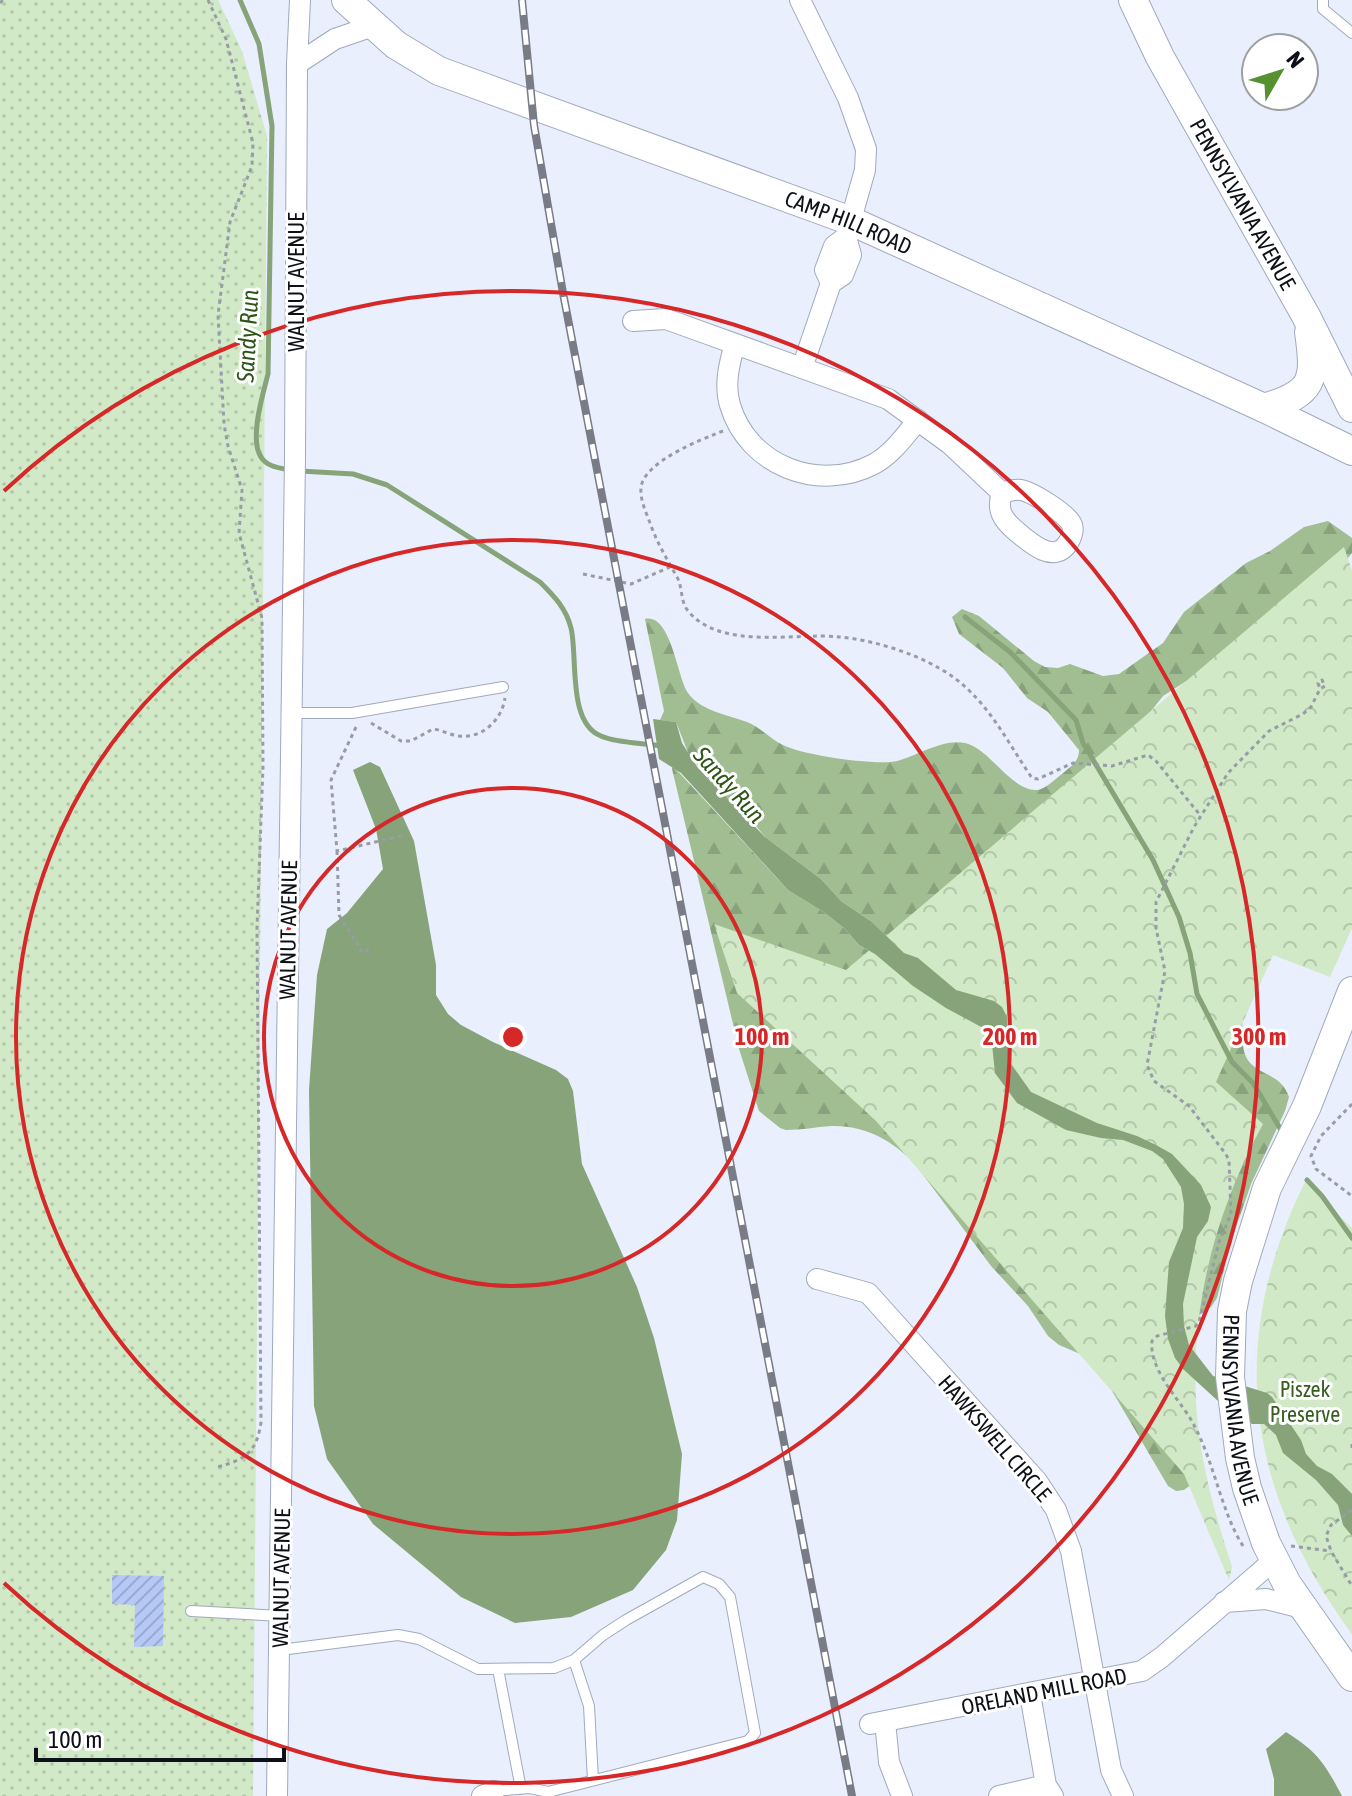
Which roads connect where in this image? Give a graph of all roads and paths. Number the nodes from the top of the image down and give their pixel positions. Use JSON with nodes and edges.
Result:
{"nodes":[{"id":1,"x":208,"y":0,"type":"edge"},
{"id":2,"x":300,"y":0,"type":"edge"},
{"id":3,"x":346,"y":0,"type":"edge"},
{"id":4,"x":800,"y":0,"type":"edge"},
{"id":5,"x":1133,"y":0,"type":"edge"},
{"id":6,"x":1323,"y":0,"type":"edge"},
{"id":7,"x":373,"y":26,"type":"junction"},
{"id":8,"x":1352,"y":33,"type":"edge"},
{"id":9,"x":297,"y":64,"type":"junction"},
{"id":10,"x":848,"y":229,"type":"junction"},
{"id":11,"x":1306,"y":316,"type":"junction"},
{"id":12,"x":633,"y":321,"type":"dead end"},
{"id":13,"x":735,"y":344,"type":"junction"},
{"id":14,"x":802,"y":368,"type":"junction"},
{"id":15,"x":1264,"y":408,"type":"junction"},
{"id":16,"x":1352,"y":408,"type":"edge"},
{"id":17,"x":918,"y":420,"type":"junction"},
{"id":18,"x":738,"y":424,"type":"junction"},
{"id":19,"x":1352,"y":451,"type":"edge"},
{"id":20,"x":1002,"y":493,"type":"dead end"},
{"id":21,"x":670,"y":567,"type":"junction"},
{"id":22,"x":583,"y":574,"type":"dead end"},
{"id":23,"x":503,"y":687,"type":"joint"},
{"id":24,"x":1320,"y":689,"type":"dead end"},
{"id":25,"x":360,"y":711,"type":"junction"},
{"id":26,"x":290,"y":713,"type":"junction"},
{"id":27,"x":1200,"y":816,"type":"junction"},
{"id":28,"x":405,"y":835,"type":"dead end"},
{"id":29,"x":337,"y":851,"type":"junction"},
{"id":30,"x":369,"y":949,"type":"dead end"},
{"id":31,"x":363,"y":953,"type":"junction"},
{"id":32,"x":358,"y":957,"type":"dead end"},
{"id":33,"x":1352,"y":991,"type":"edge"},
{"id":34,"x":1352,"y":1104,"type":"edge"},
{"id":35,"x":1352,"y":1196,"type":"edge"},
{"id":36,"x":817,"y":1279,"type":"dead end"},
{"id":37,"x":217,"y":1467,"type":"dead end"},
{"id":38,"x":1352,"y":1510,"type":"edge"},
{"id":39,"x":1247,"y":1551,"type":"dead end"},
{"id":40,"x":1331,"y":1551,"type":"junction"},
{"id":41,"x":1277,"y":1552,"type":"junction"},
{"id":42,"x":1352,"y":1586,"type":"edge"},
{"id":43,"x":1224,"y":1602,"type":"junction"},
{"id":44,"x":1302,"y":1608,"type":"junction"},
{"id":45,"x":191,"y":1611,"type":"dead end"},
{"id":46,"x":281,"y":1616,"type":"junction"},
{"id":47,"x":280,"y":1650,"type":"junction"},
{"id":48,"x":574,"y":1660,"type":"junction"},
{"id":49,"x":498,"y":1669,"type":"junction"},
{"id":50,"x":1352,"y":1677,"type":"edge"},
{"id":51,"x":1095,"y":1682,"type":"junction"},
{"id":52,"x":1030,"y":1694,"type":"junction"},
{"id":53,"x":593,"y":1780,"type":"junction"},
{"id":54,"x":521,"y":1789,"type":"junction"},
{"id":55,"x":1050,"y":1791,"type":"edge"},
{"id":56,"x":488,"y":1794,"type":"edge"},
{"id":57,"x":277,"y":1796,"type":"edge"},
{"id":58,"x":902,"y":1796,"type":"edge"},
{"id":59,"x":999,"y":1796,"type":"edge"},
{"id":60,"x":1123,"y":1796,"type":"edge"}],
"edges":[{"from":1,"to":37,"type":"path"},
{"from":2,"to":9,"type":"street","name":"WALNUT AVENUE"},
{"from":3,"to":7,"type":"main road","name":"CAMP HILL ROAD"},
{"from":4,"to":10,"type":"street"},
{"from":5,"to":11,"type":"main road","name":"PENNSYLVANIA AVENUE"},
{"from":6,"to":8,"type":"lane"},
{"from":7,"to":9,"type":"street"},
{"from":7,"to":10,"type":"main road","name":"CAMP HILL ROAD"},
{"from":9,"to":26,"type":"street","name":"WALNUT AVENUE"},
{"from":10,"to":14,"type":"street"},
{"from":10,"to":15,"type":"main road","name":"CAMP HILL ROAD"},
{"from":11,"to":15,"type":"main road"},
{"from":11,"to":16,"type":"main road","name":"PENNSYLVANIA AVENUE"},
{"from":12,"to":13,"type":"street"},
{"from":13,"to":14,"type":"street"},
{"from":13,"to":18,"type":"street"},
{"from":14,"to":17,"type":"street"},
{"from":15,"to":19,"type":"main road","name":"CAMP HILL ROAD"},
{"from":17,"to":18,"type":"street"},
{"from":17,"to":20,"type":"street"},
{"from":18,"to":21,"type":"path"},
{"from":21,"to":22,"type":"path"},
{"from":21,"to":27,"type":"path"},
{"from":23,"to":25,"type":"lane"},
{"from":23,"to":25,"type":"path"},
{"from":24,"to":27,"type":"path"},
{"from":25,"to":26,"type":"lane"},
{"from":25,"to":29,"type":"path"},
{"from":26,"to":46,"type":"street","name":"WALNUT AVENUE"},
{"from":27,"to":39,"type":"path"},
{"from":28,"to":29,"type":"path"},
{"from":29,"to":31,"type":"path"},
{"from":30,"to":31,"type":"path"},
{"from":31,"to":32,"type":"path"},
{"from":33,"to":41,"type":"main road","name":"PENNSYLVANIA AVENUE"},
{"from":34,"to":35,"type":"path"},
{"from":36,"to":51,"type":"street","name":"HAWKSWELL CIRCLE"},
{"from":38,"to":40,"type":"path"},
{"from":40,"to":41,"type":"path"},
{"from":40,"to":42,"type":"path"},
{"from":41,"to":43,"type":"street","name":"ORELAND MILL ROAD"},
{"from":41,"to":44,"type":"main road","name":"PENNSYLVANIA AVENUE"},
{"from":43,"to":44,"type":"street"},
{"from":43,"to":51,"type":"street","name":"ORELAND MILL ROAD"},
{"from":44,"to":50,"type":"main road","name":"PENNSYLVANIA AVENUE"},
{"from":45,"to":46,"type":"lane"},
{"from":46,"to":47,"type":"street","name":"WALNUT AVENUE"},
{"from":47,"to":49,"type":"lane"},
{"from":47,"to":57,"type":"street","name":"WALNUT AVENUE"},
{"from":48,"to":49,"type":"lane"},
{"from":48,"to":53,"type":"lane"},
{"from":48,"to":53,"type":"lane"},
{"from":49,"to":54,"type":"lane"},
{"from":51,"to":52,"type":"street","name":"ORELAND MILL ROAD"},
{"from":51,"to":60,"type":"street","name":"HAWKSWELL CIRCLE"},
{"from":52,"to":55,"type":"street"},
{"from":52,"to":58,"type":"street","name":"ORELAND MILL ROAD"},
{"from":53,"to":54,"type":"lane"},
{"from":54,"to":56,"type":"lane"},
{"from":55,"to":59,"type":"street"}]}
